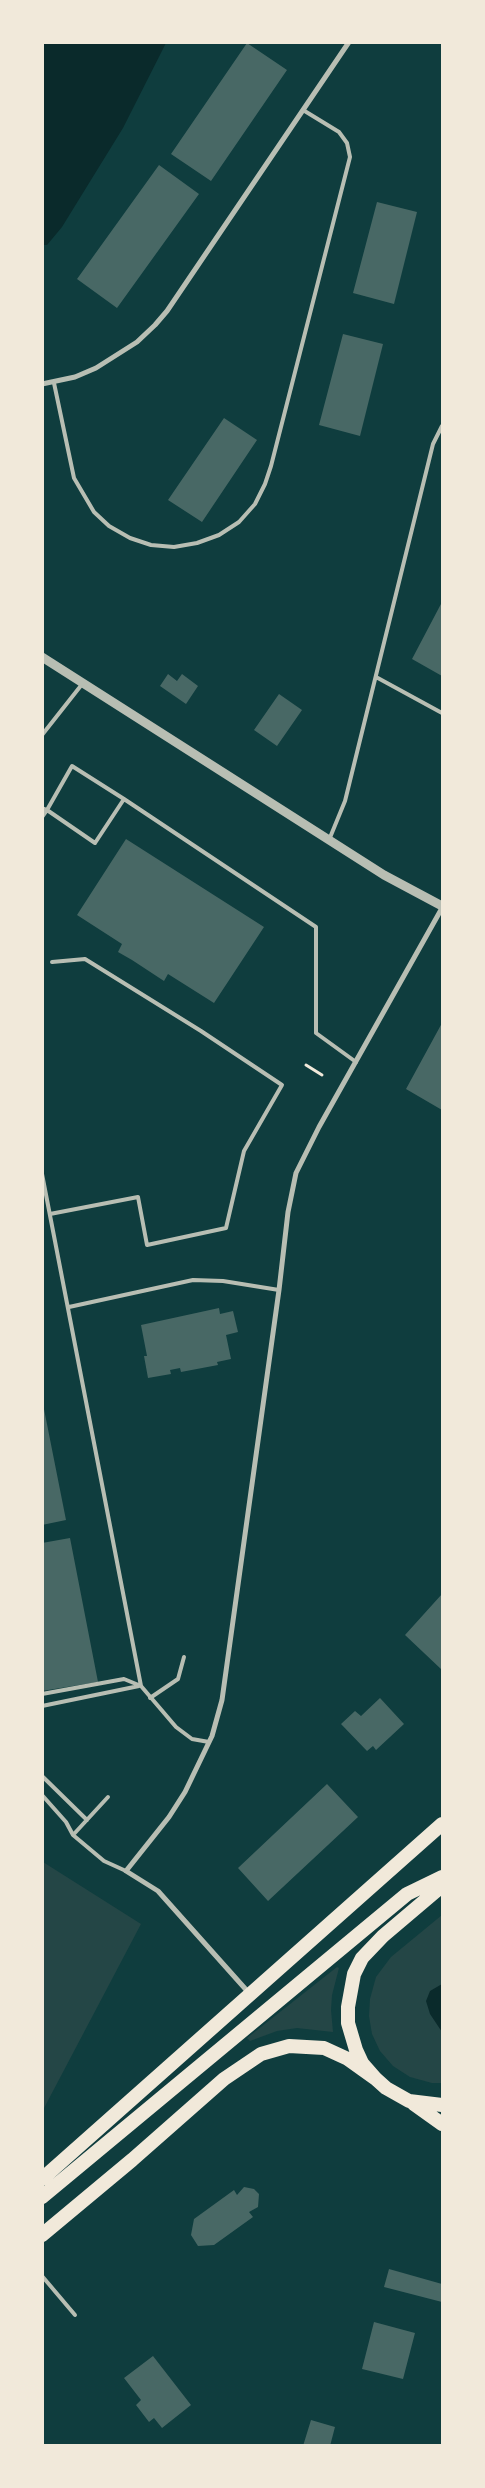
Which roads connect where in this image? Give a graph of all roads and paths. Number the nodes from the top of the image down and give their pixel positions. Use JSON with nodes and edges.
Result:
{"nodes":[{"id":1,"x":349,"y":42,"type":"edge"},
{"id":2,"x":304,"y":110,"type":"junction"},
{"id":3,"x":54,"y":383,"type":"junction"},
{"id":4,"x":42,"y":384,"type":"edge"},
{"id":5,"x":442,"y":426,"type":"edge"},
{"id":6,"x":42,"y":657,"type":"edge"},
{"id":7,"x":376,"y":677,"type":"junction"},
{"id":8,"x":83,"y":683,"type":"junction"},
{"id":9,"x":442,"y":713,"type":"edge"},
{"id":10,"x":42,"y":735,"type":"edge"},
{"id":11,"x":124,"y":799,"type":"junction"},
{"id":12,"x":45,"y":809,"type":"edge"},
{"id":13,"x":42,"y":817,"type":"edge"},
{"id":14,"x":329,"y":840,"type":"junction"},
{"id":15,"x":442,"y":907,"type":"edge"},
{"id":16,"x":52,"y":962,"type":"dead end"},
{"id":17,"x":356,"y":1062,"type":"junction"},
{"id":18,"x":306,"y":1065,"type":"dead end"},
{"id":19,"x":322,"y":1075,"type":"dead end"},
{"id":20,"x":42,"y":1174,"type":"edge"},
{"id":21,"x":50,"y":1214,"type":"junction"},
{"id":22,"x":280,"y":1290,"type":"junction"},
{"id":23,"x":69,"y":1306,"type":"junction"},
{"id":24,"x":184,"y":1657,"type":"dead end"},
{"id":25,"x":141,"y":1686,"type":"junction"},
{"id":26,"x":42,"y":1694,"type":"edge"},
{"id":27,"x":150,"y":1698,"type":"junction"},
{"id":28,"x":42,"y":1706,"type":"edge"},
{"id":29,"x":209,"y":1742,"type":"junction"},
{"id":30,"x":42,"y":1776,"type":"edge"},
{"id":31,"x":42,"y":1795,"type":"edge"},
{"id":32,"x":108,"y":1797,"type":"dead end"},
{"id":33,"x":87,"y":1820,"type":"junction"},
{"id":34,"x":442,"y":1824,"type":"edge"},
{"id":35,"x":73,"y":1835,"type":"junction"},
{"id":36,"x":126,"y":1871,"type":"junction"},
{"id":37,"x":442,"y":1877,"type":"edge"},
{"id":38,"x":442,"y":1886,"type":"edge"},
{"id":39,"x":251,"y":1996,"type":"junction"},
{"id":40,"x":376,"y":2079,"type":"junction"},
{"id":41,"x":409,"y":2101,"type":"junction"},
{"id":42,"x":442,"y":2105,"type":"edge"},
{"id":43,"x":442,"y":2124,"type":"edge"},
{"id":44,"x":42,"y":2179,"type":"edge"},
{"id":45,"x":42,"y":2196,"type":"edge"},
{"id":46,"x":42,"y":2235,"type":"edge"},
{"id":47,"x":42,"y":2276,"type":"edge"},
{"id":48,"x":74,"y":2315,"type":"dead end"}],
"edges":[{"from":1,"to":2,"type":"street"},
{"from":2,"to":3,"type":"street"},
{"from":2,"to":3,"type":"lane"},
{"from":3,"to":4,"type":"street"},
{"from":5,"to":7,"type":"lane"},
{"from":6,"to":8,"type":"street"},
{"from":7,"to":9,"type":"lane"},
{"from":7,"to":14,"type":"lane"},
{"from":8,"to":10,"type":"lane"},
{"from":8,"to":14,"type":"street"},
{"from":11,"to":12,"type":"lane"},
{"from":11,"to":12,"type":"lane"},
{"from":11,"to":17,"type":"lane"},
{"from":12,"to":13,"type":"lane"},
{"from":14,"to":15,"type":"street"},
{"from":15,"to":17,"type":"street"},
{"from":16,"to":21,"type":"lane"},
{"from":17,"to":22,"type":"street"},
{"from":18,"to":19,"type":"path"},
{"from":20,"to":21,"type":"lane"},
{"from":21,"to":23,"type":"lane"},
{"from":22,"to":23,"type":"lane"},
{"from":22,"to":29,"type":"street"},
{"from":23,"to":25,"type":"lane"},
{"from":24,"to":27,"type":"lane"},
{"from":25,"to":26,"type":"lane"},
{"from":25,"to":27,"type":"lane"},
{"from":25,"to":28,"type":"lane"},
{"from":27,"to":29,"type":"lane"},
{"from":29,"to":36,"type":"street"},
{"from":30,"to":33,"type":"lane"},
{"from":31,"to":35,"type":"lane"},
{"from":32,"to":33,"type":"lane"},
{"from":33,"to":35,"type":"lane"},
{"from":34,"to":39,"type":"highway"},
{"from":35,"to":36,"type":"lane"},
{"from":36,"to":39,"type":"street"},
{"from":37,"to":45,"type":"highway"},
{"from":38,"to":40,"type":"highway"},
{"from":39,"to":44,"type":"highway"},
{"from":40,"to":41,"type":"highway"},
{"from":40,"to":46,"type":"highway"},
{"from":41,"to":42,"type":"highway"},
{"from":41,"to":43,"type":"highway"},
{"from":47,"to":48,"type":"lane"}]}
